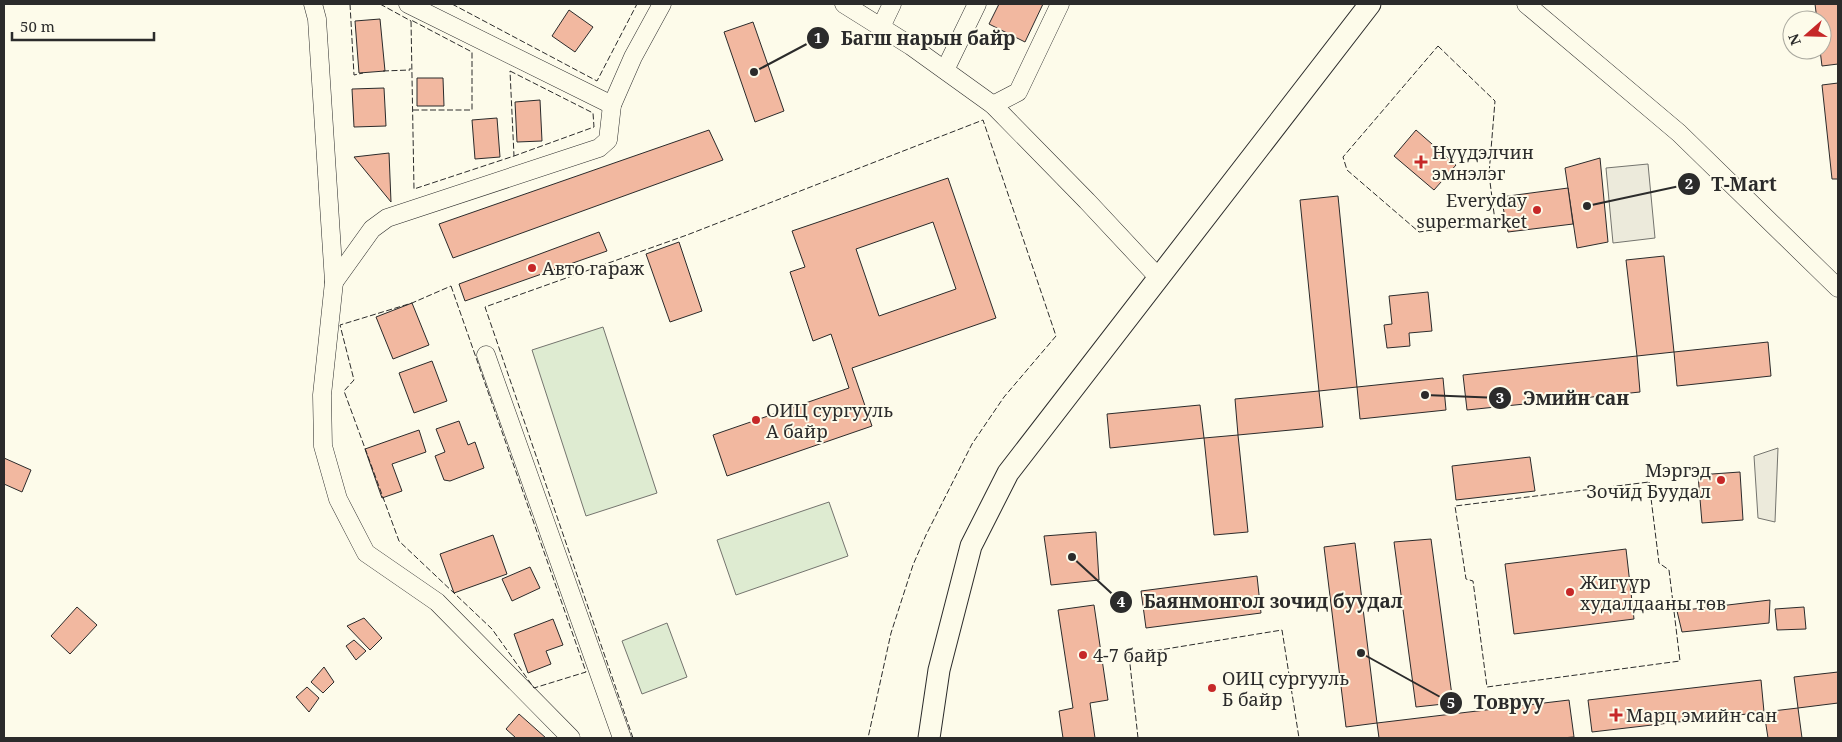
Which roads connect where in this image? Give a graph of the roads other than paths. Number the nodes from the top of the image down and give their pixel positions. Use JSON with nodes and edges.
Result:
{"nodes":[{"id":1,"x":313,"y":4,"type":"edge"},
{"id":2,"x":408,"y":4,"type":"edge"},
{"id":3,"x":662,"y":4,"type":"edge"},
{"id":4,"x":844,"y":4,"type":"edge"},
{"id":5,"x":892,"y":4,"type":"edge"},
{"id":6,"x":977,"y":4,"type":"edge"},
{"id":7,"x":1060,"y":4,"type":"edge"},
{"id":8,"x":1370,"y":4,"type":"edge"},
{"id":9,"x":1526,"y":4,"type":"edge"},
{"id":10,"x":881,"y":27,"type":"junction"},
{"id":11,"x":945,"y":70,"type":"junction"},
{"id":12,"x":612,"y":105,"type":"junction"},
{"id":13,"x":993,"y":105,"type":"junction"},
{"id":14,"x":1158,"y":277,"type":"junction"},
{"id":15,"x":334,"y":282,"type":"junction"},
{"id":16,"x":1838,"y":288,"type":"edge"},
{"id":17,"x":486,"y":355,"type":"dead end"},
{"id":18,"x":571,"y":738,"type":"edge"},
{"id":19,"x":622,"y":738,"type":"edge"},
{"id":20,"x":929,"y":738,"type":"edge"}],
"edges":[{"from":1,"to":15,"type":"street"},
{"from":2,"to":12,"type":"street"},
{"from":3,"to":12,"type":"street"},
{"from":4,"to":10,"type":"street"},
{"from":5,"to":10,"type":"street"},
{"from":6,"to":11,"type":"street"},
{"from":7,"to":13,"type":"street"},
{"from":8,"to":14,"type":"street"},
{"from":9,"to":16,"type":"street"},
{"from":10,"to":11,"type":"street"},
{"from":11,"to":13,"type":"street"},
{"from":12,"to":15,"type":"street"},
{"from":13,"to":14,"type":"street"},
{"from":14,"to":20,"type":"street"},
{"from":15,"to":18,"type":"street"},
{"from":17,"to":19,"type":"street"}]}
